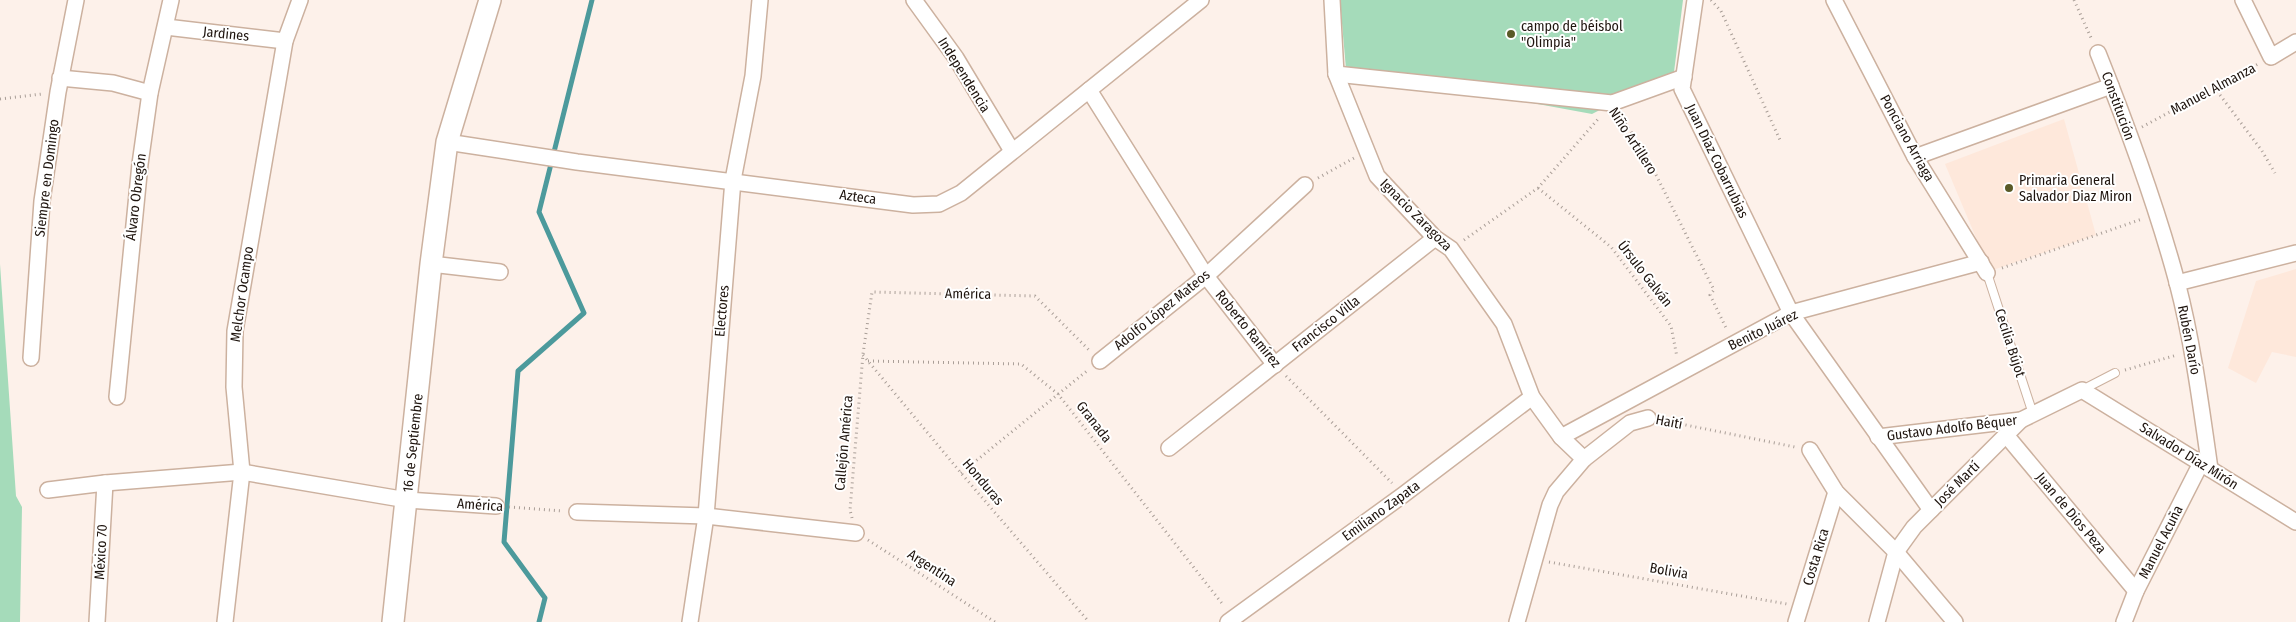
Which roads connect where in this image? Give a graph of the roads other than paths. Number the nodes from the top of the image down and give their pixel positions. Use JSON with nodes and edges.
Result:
{"nodes":[{"id":1,"x":76,"y":0,"type":"edge"},
{"id":2,"x":171,"y":0,"type":"edge"},
{"id":3,"x":300,"y":0,"type":"edge"},
{"id":4,"x":490,"y":0,"type":"edge"},
{"id":5,"x":760,"y":0,"type":"edge"},
{"id":6,"x":914,"y":0,"type":"edge"},
{"id":7,"x":1201,"y":0,"type":"edge"},
{"id":8,"x":1332,"y":0,"type":"edge"},
{"id":9,"x":1695,"y":0,"type":"edge"},
{"id":10,"x":1834,"y":0,"type":"edge"},
{"id":11,"x":2243,"y":0,"type":"edge"},
{"id":12,"x":166,"y":27,"type":"junction"},
{"id":13,"x":285,"y":40,"type":"junction"},
{"id":14,"x":2296,"y":42,"type":"edge"},
{"id":15,"x":2098,"y":54,"type":"road end"},
{"id":16,"x":1336,"y":74,"type":"junction"},
{"id":17,"x":1684,"y":77,"type":"junction"},
{"id":18,"x":59,"y":85,"type":"junction"},
{"id":19,"x":2111,"y":86,"type":"junction"},
{"id":20,"x":1089,"y":90,"type":"junction"},
{"id":21,"x":150,"y":93,"type":"junction"},
{"id":22,"x":448,"y":142,"type":"junction"},
{"id":23,"x":1012,"y":151,"type":"junction"},
{"id":24,"x":1915,"y":157,"type":"junction"},
{"id":25,"x":733,"y":180,"type":"junction"},
{"id":26,"x":1305,"y":185,"type":"road end"},
{"id":27,"x":2157,"y":214,"type":"joint"},
{"id":28,"x":1435,"y":238,"type":"junction"},
{"id":29,"x":2296,"y":253,"type":"edge"},
{"id":30,"x":431,"y":264,"type":"junction"},
{"id":31,"x":1984,"y":268,"type":"junction"},
{"id":32,"x":500,"y":272,"type":"dead end"},
{"id":33,"x":1206,"y":276,"type":"junction"},
{"id":34,"x":2177,"y":283,"type":"junction"},
{"id":35,"x":1791,"y":313,"type":"junction"},
{"id":36,"x":31,"y":358,"type":"dead end"},
{"id":37,"x":1100,"y":361,"type":"road end"},
{"id":38,"x":1275,"y":365,"type":"junction"},
{"id":39,"x":2115,"y":373,"type":"road end"},
{"id":40,"x":2082,"y":390,"type":"junction"},
{"id":41,"x":117,"y":397,"type":"dead end"},
{"id":42,"x":1532,"y":397,"type":"junction"},
{"id":43,"x":2027,"y":417,"type":"junction"},
{"id":44,"x":1648,"y":418,"type":"road end"},
{"id":45,"x":2006,"y":434,"type":"junction"},
{"id":46,"x":1562,"y":437,"type":"junction"},
{"id":47,"x":1878,"y":438,"type":"junction"},
{"id":48,"x":1169,"y":448,"type":"dead end"},
{"id":49,"x":1810,"y":450,"type":"road end"},
{"id":50,"x":1584,"y":459,"type":"junction"},
{"id":51,"x":2205,"y":466,"type":"junction"},
{"id":52,"x":242,"y":472,"type":"junction"},
{"id":53,"x":105,"y":483,"type":"junction"},
{"id":54,"x":48,"y":490,"type":"dead end"},
{"id":55,"x":1836,"y":492,"type":"junction"},
{"id":56,"x":407,"y":500,"type":"junction"},
{"id":57,"x":496,"y":506,"type":"road end"},
{"id":58,"x":1930,"y":510,"type":"junction"},
{"id":59,"x":577,"y":512,"type":"road end"},
{"id":60,"x":706,"y":516,"type":"junction"},
{"id":61,"x":2296,"y":522,"type":"edge"},
{"id":62,"x":856,"y":533,"type":"road end"},
{"id":63,"x":1896,"y":552,"type":"junction"},
{"id":64,"x":2136,"y":591,"type":"junction"},
{"id":65,"x":1230,"y":620,"type":"edge"},
{"id":66,"x":97,"y":622,"type":"edge"},
{"id":67,"x":226,"y":622,"type":"edge"},
{"id":68,"x":393,"y":622,"type":"edge"},
{"id":69,"x":690,"y":622,"type":"edge"},
{"id":70,"x":1517,"y":622,"type":"edge"},
{"id":71,"x":1796,"y":622,"type":"edge"},
{"id":72,"x":1877,"y":622,"type":"edge"},
{"id":73,"x":1955,"y":622,"type":"edge"},
{"id":74,"x":2124,"y":622,"type":"edge"}],
"edges":[{"from":1,"to":18,"type":"street","name":"Siempre en Domingo"},
{"from":2,"to":12,"type":"street","name":"Álvaro Obregón"},
{"from":3,"to":13,"type":"street","name":"Melchor Ocampo"},
{"from":4,"to":22,"type":"street","name":"16 de Septiembre"},
{"from":5,"to":25,"type":"street","name":"Electores"},
{"from":6,"to":23,"type":"street","name":"Independencia"},
{"from":7,"to":20,"type":"street","name":"Azteca"},
{"from":8,"to":16,"type":"street","name":"Ignacio Zaragoza"},
{"from":9,"to":17,"type":"street","name":"Juan Díaz Cobarrubias"},
{"from":10,"to":24,"type":"street","name":"Ponciano Arriaga"},
{"from":11,"to":14,"type":"street","name":"Manuel Almanza"},
{"from":12,"to":13,"type":"street","name":"Jardines"},
{"from":12,"to":21,"type":"street","name":"Álvaro Obregón"},
{"from":13,"to":52,"type":"street","name":"Melchor Ocampo"},
{"from":15,"to":19,"type":"street","name":"Constitución"},
{"from":16,"to":17,"type":"street","name":"Niño Artillero"},
{"from":16,"to":28,"type":"street","name":"Ignacio Zaragoza"},
{"from":17,"to":35,"type":"street","name":"Juan Díaz Cobarrubias"},
{"from":18,"to":21,"type":"street"},
{"from":18,"to":36,"type":"street","name":"Siempre en Domingo"},
{"from":19,"to":24,"type":"street"},
{"from":19,"to":27,"type":"street","name":"Constitución"},
{"from":20,"to":23,"type":"street","name":"Azteca"},
{"from":20,"to":33,"type":"street","name":"Roberto Ramírez"},
{"from":21,"to":41,"type":"street","name":"Álvaro Obregón"},
{"from":22,"to":25,"type":"street","name":"Azteca"},
{"from":22,"to":30,"type":"street","name":"16 de Septiembre"},
{"from":23,"to":25,"type":"street","name":"Azteca"},
{"from":24,"to":31,"type":"street","name":"Ponciano Arriaga"},
{"from":25,"to":60,"type":"street","name":"Electores"},
{"from":26,"to":33,"type":"street","name":"Adolfo López Mateos"},
{"from":27,"to":34,"type":"street","name":"Rubén Darío"},
{"from":28,"to":38,"type":"street","name":"Francisco Villa"},
{"from":28,"to":42,"type":"street","name":"Ignacio Zaragoza"},
{"from":29,"to":34,"type":"street"},
{"from":30,"to":32,"type":"street"},
{"from":30,"to":56,"type":"street","name":"16 de Septiembre"},
{"from":31,"to":35,"type":"street","name":"Benito Juárez"},
{"from":31,"to":43,"type":"lane","name":"Cecilia Bújot"},
{"from":33,"to":37,"type":"street","name":"Adolfo López Mateos"},
{"from":33,"to":38,"type":"street","name":"Roberto Ramírez"},
{"from":34,"to":51,"type":"street","name":"Rubén Darío"},
{"from":35,"to":46,"type":"street","name":"Benito Juárez"},
{"from":35,"to":47,"type":"street","name":"Juan Díaz Cobarrubias"},
{"from":38,"to":48,"type":"street","name":"Francisco Villa"},
{"from":39,"to":40,"type":"lane","name":"Gustavo Adolfo Béquer"},
{"from":40,"to":43,"type":"street","name":"Gustavo Adolfo Béquer"},
{"from":40,"to":51,"type":"street","name":"Salvador Díaz Mirón"},
{"from":42,"to":46,"type":"street","name":"Ignacio Zaragoza"},
{"from":42,"to":65,"type":"street","name":"Emiliano Zapata"},
{"from":43,"to":45,"type":"street","name":"José Martí"},
{"from":43,"to":47,"type":"street","name":"Gustavo Adolfo Béquer"},
{"from":44,"to":50,"type":"street","name":"Haití"},
{"from":45,"to":58,"type":"street","name":"José Martí"},
{"from":45,"to":64,"type":"street","name":"Juan de Dios Peza"},
{"from":46,"to":50,"type":"street","name":"Ignacio Zaragoza"},
{"from":47,"to":58,"type":"street","name":"Juan Díaz Cobarrubias"},
{"from":49,"to":55,"type":"street"},
{"from":50,"to":70,"type":"street","name":"Haití"},
{"from":51,"to":61,"type":"street","name":"Salvador Díaz Mirón"},
{"from":51,"to":64,"type":"street","name":"Manuel Acuña"},
{"from":52,"to":53,"type":"street","name":"América"},
{"from":52,"to":56,"type":"street","name":"América"},
{"from":52,"to":67,"type":"street","name":"Melchor Ocampo"},
{"from":53,"to":54,"type":"street","name":"América"},
{"from":53,"to":66,"type":"street","name":"México 70"},
{"from":55,"to":63,"type":"street"},
{"from":55,"to":71,"type":"street","name":"Costa Rica"},
{"from":56,"to":57,"type":"street","name":"América"},
{"from":56,"to":68,"type":"street","name":"16 de Septiembre"},
{"from":58,"to":63,"type":"street","name":"José Martí"},
{"from":59,"to":60,"type":"street"},
{"from":60,"to":62,"type":"street"},
{"from":60,"to":69,"type":"street","name":"Electores"},
{"from":63,"to":72,"type":"street","name":"José Martí"},
{"from":63,"to":73,"type":"street"},
{"from":64,"to":74,"type":"street","name":"Manuel Acuña"}]}
